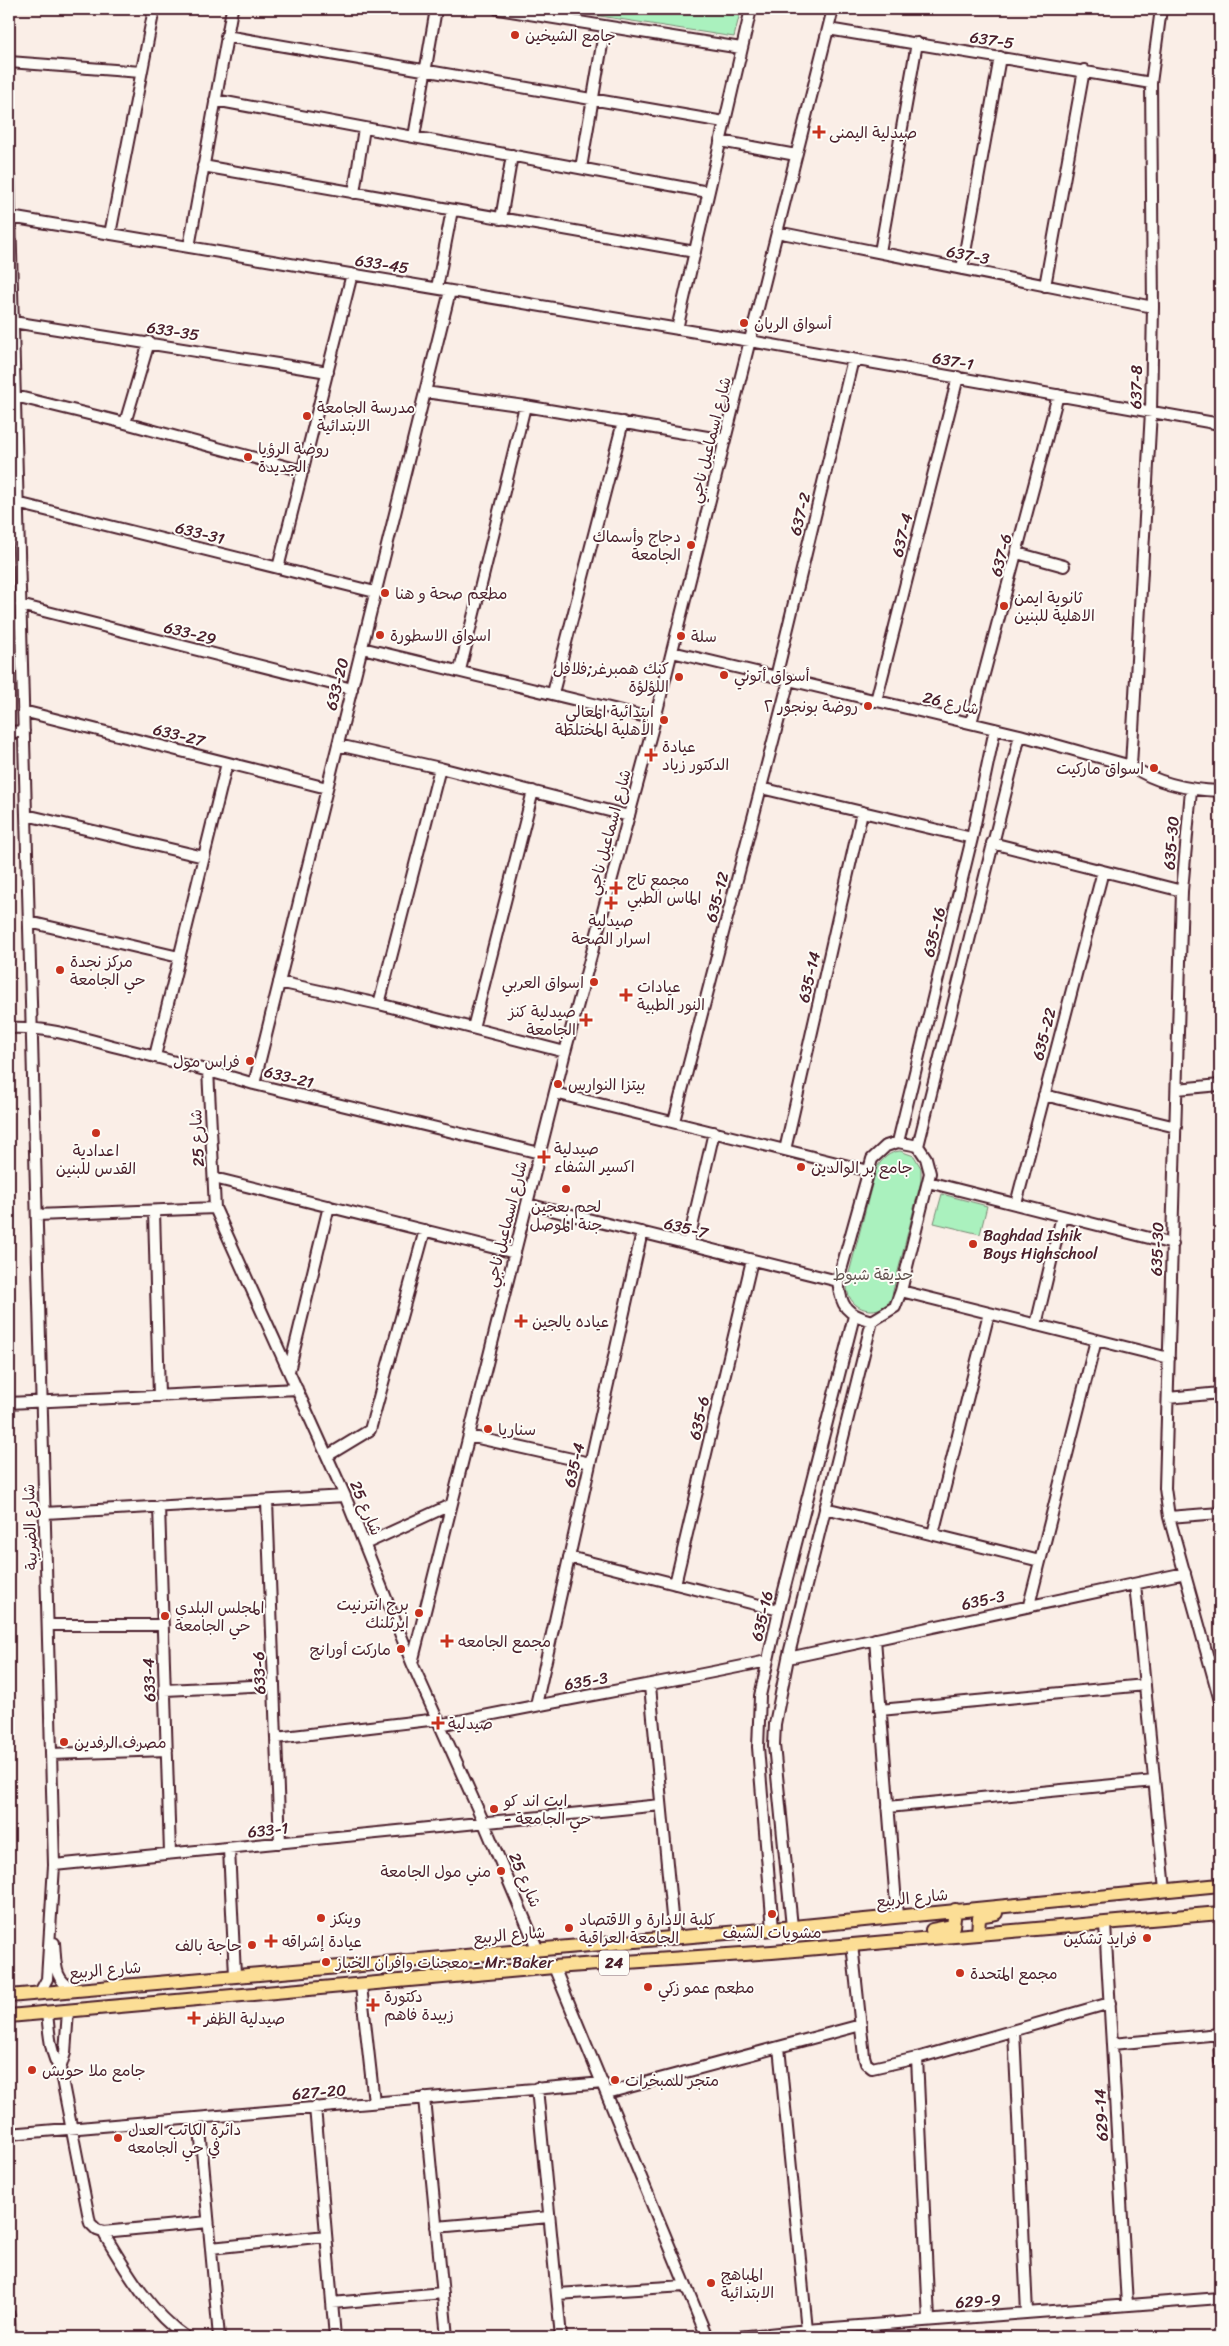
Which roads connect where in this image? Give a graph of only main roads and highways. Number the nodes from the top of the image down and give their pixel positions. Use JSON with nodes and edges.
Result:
{"nodes":[{"id":1,"x":1220,"y":1885,"type":"edge"},
{"id":2,"x":1062,"y":1900,"type":"junction"},
{"id":3,"x":955,"y":1910,"type":"junction"},
{"id":4,"x":1220,"y":1913,"type":"edge"},
{"id":5,"x":978,"y":1934,"type":"junction"},
{"id":6,"x":869,"y":1943,"type":"junction"},
{"id":7,"x":474,"y":1954,"type":"junction"},
{"id":8,"x":435,"y":1958,"type":"junction"},
{"id":9,"x":477,"y":1975,"type":"junction"},
{"id":10,"x":439,"y":1978,"type":"junction"},
{"id":11,"x":9,"y":1996,"type":"edge"},
{"id":12,"x":9,"y":2016,"type":"edge"}],
"edges":[{"from":1,"to":2,"type":"main road","name":"شارع الربيع","number":"24"},
{"from":2,"to":3,"type":"main road","name":"شارع الربيع","number":"24"},
{"from":2,"to":5,"type":"main road"},
{"from":3,"to":6,"type":"main road"},
{"from":3,"to":7,"type":"main road","name":"شارع الربيع","number":"24"},
{"from":4,"to":5,"type":"main road","number":"24"},
{"from":5,"to":6,"type":"main road","number":"24"},
{"from":6,"to":9,"type":"main road","number":"24"},
{"from":7,"to":8,"type":"main road","name":"شارع الربيع","number":"24"},
{"from":7,"to":9,"type":"main road"},
{"from":8,"to":10,"type":"main road"},
{"from":8,"to":11,"type":"main road","name":"شارع الربيع","number":"24"},
{"from":9,"to":10,"type":"main road","number":"24"},
{"from":10,"to":12,"type":"main road","number":"24"}]}
